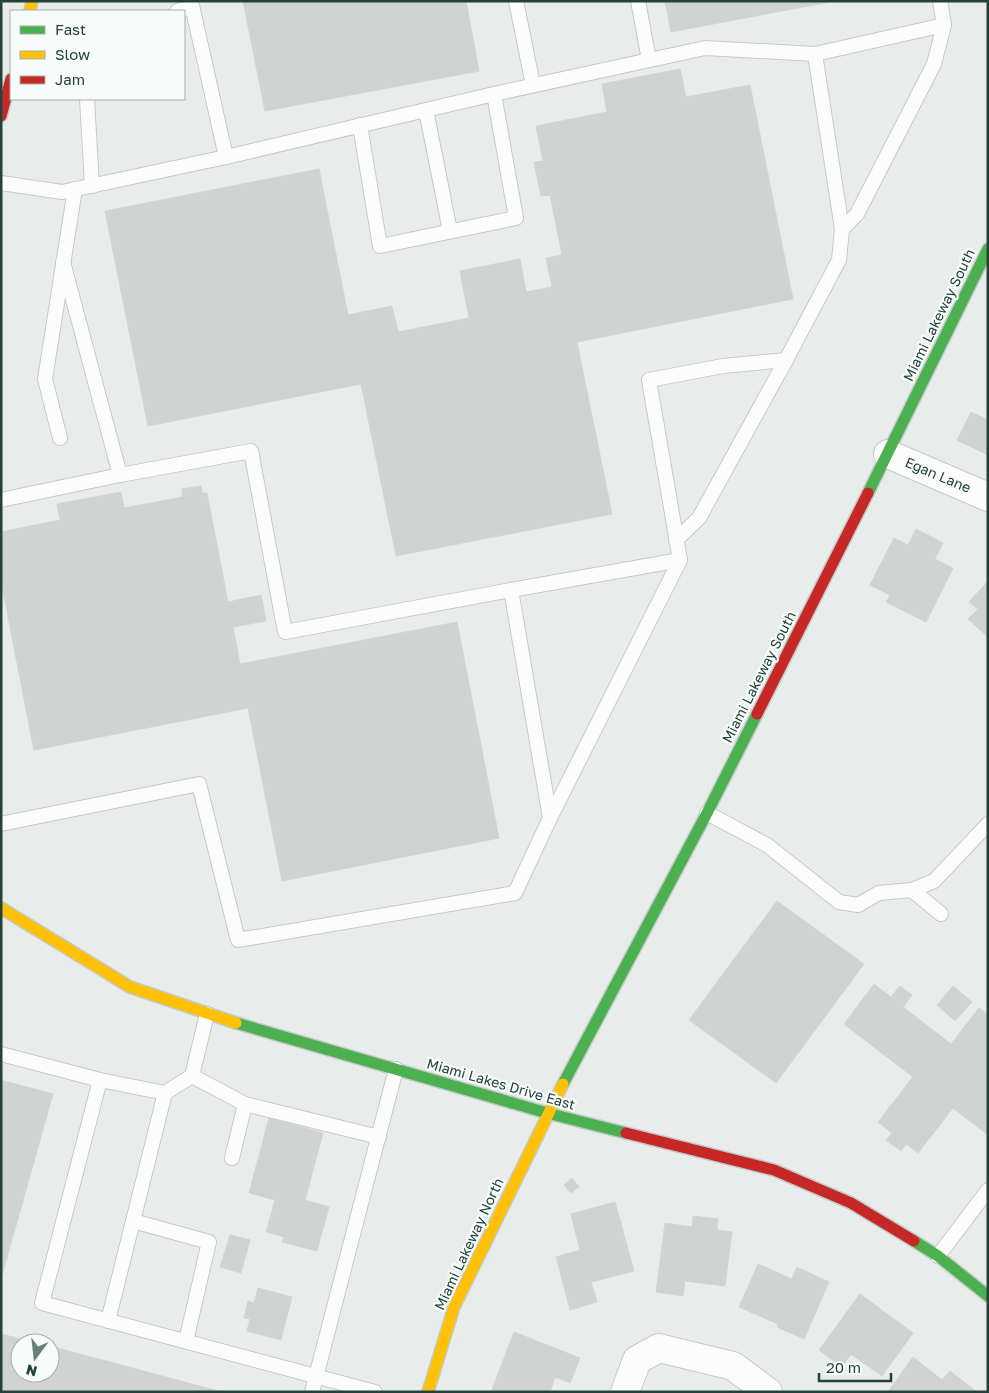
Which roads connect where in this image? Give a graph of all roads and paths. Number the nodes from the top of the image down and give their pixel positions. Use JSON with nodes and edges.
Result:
{"nodes":[{"id":1,"x":516,"y":1,"type":"edge"},
{"id":2,"x":638,"y":1,"type":"edge"},
{"id":3,"x":940,"y":1,"type":"edge"},
{"id":4,"x":192,"y":4,"type":"edge"},
{"id":5,"x":178,"y":10,"type":"edge"},
{"id":6,"x":944,"y":25,"type":"junction"},
{"id":7,"x":815,"y":54,"type":"junction"},
{"id":8,"x":649,"y":60,"type":"junction"},
{"id":9,"x":10,"y":83,"type":"edge"},
{"id":10,"x":533,"y":85,"type":"junction"},
{"id":11,"x":494,"y":94,"type":"junction"},
{"id":12,"x":87,"y":100,"type":"edge"},
{"id":13,"x":426,"y":110,"type":"junction"},
{"id":14,"x":1,"y":116,"type":"edge"},
{"id":15,"x":360,"y":125,"type":"junction"},
{"id":16,"x":226,"y":157,"type":"junction"},
{"id":17,"x":1,"y":183,"type":"edge"},
{"id":18,"x":92,"y":186,"type":"junction"},
{"id":19,"x":75,"y":189,"type":"junction"},
{"id":20,"x":842,"y":229,"type":"junction"},
{"id":21,"x":450,"y":230,"type":"junction"},
{"id":22,"x":988,"y":249,"type":"edge"},
{"id":23,"x":63,"y":262,"type":"junction"},
{"id":24,"x":786,"y":360,"type":"junction"},
{"id":25,"x":60,"y":438,"type":"dead end"},
{"id":26,"x":888,"y":454,"type":"junction"},
{"id":27,"x":120,"y":475,"type":"junction"},
{"id":28,"x":988,"y":497,"type":"edge"},
{"id":29,"x":1,"y":500,"type":"edge"},
{"id":30,"x":676,"y":540,"type":"junction"},
{"id":31,"x":680,"y":560,"type":"junction"},
{"id":32,"x":511,"y":590,"type":"junction"},
{"id":33,"x":706,"y":813,"type":"junction"},
{"id":34,"x":550,"y":818,"type":"junction"},
{"id":35,"x":1,"y":824,"type":"edge"},
{"id":36,"x":988,"y":824,"type":"edge"},
{"id":37,"x":912,"y":890,"type":"junction"},
{"id":38,"x":1,"y":908,"type":"edge"},
{"id":39,"x":941,"y":914,"type":"dead end"},
{"id":40,"x":207,"y":1014,"type":"junction"},
{"id":41,"x":1,"y":1054,"type":"edge"},
{"id":42,"x":396,"y":1070,"type":"junction"},
{"id":43,"x":192,"y":1076,"type":"junction"},
{"id":44,"x":100,"y":1080,"type":"junction"},
{"id":45,"x":165,"y":1093,"type":"junction"},
{"id":46,"x":245,"y":1104,"type":"junction"},
{"id":47,"x":547,"y":1113,"type":"junction"},
{"id":48,"x":379,"y":1137,"type":"junction"},
{"id":49,"x":232,"y":1158,"type":"dead end"},
{"id":50,"x":988,"y":1190,"type":"edge"},
{"id":51,"x":133,"y":1221,"type":"junction"},
{"id":52,"x":938,"y":1256,"type":"junction"},
{"id":53,"x":988,"y":1296,"type":"edge"},
{"id":54,"x":108,"y":1321,"type":"junction"},
{"id":55,"x":186,"y":1341,"type":"junction"},
{"id":56,"x":316,"y":1375,"type":"junction"},
{"id":57,"x":312,"y":1392,"type":"edge"},
{"id":58,"x":375,"y":1392,"type":"edge"},
{"id":59,"x":428,"y":1392,"type":"edge"},
{"id":60,"x":625,"y":1392,"type":"edge"},
{"id":61,"x":768,"y":1392,"type":"edge"}],
"edges":[{"from":1,"to":10,"type":"lane"},
{"from":2,"to":8,"type":"lane"},
{"from":3,"to":6,"type":"lane"},
{"from":4,"to":5,"type":"lane"},
{"from":4,"to":16,"type":"lane"},
{"from":6,"to":7,"type":"lane"},
{"from":6,"to":20,"type":"lane"},
{"from":7,"to":8,"type":"lane"},
{"from":7,"to":20,"type":"lane"},
{"from":8,"to":10,"type":"lane"},
{"from":9,"to":14,"type":"street"},
{"from":10,"to":11,"type":"lane"},
{"from":11,"to":13,"type":"lane"},
{"from":11,"to":21,"type":"lane"},
{"from":12,"to":18,"type":"lane"},
{"from":13,"to":15,"type":"lane"},
{"from":13,"to":21,"type":"lane"},
{"from":15,"to":16,"type":"lane"},
{"from":15,"to":21,"type":"lane"},
{"from":16,"to":18,"type":"lane"},
{"from":17,"to":19,"type":"lane"},
{"from":18,"to":19,"type":"lane"},
{"from":19,"to":23,"type":"lane"},
{"from":20,"to":24,"type":"lane"},
{"from":22,"to":26,"type":"street","name":"Miami Lakeway South"},
{"from":23,"to":25,"type":"lane"},
{"from":23,"to":27,"type":"lane"},
{"from":24,"to":30,"type":"lane"},
{"from":24,"to":30,"type":"lane"},
{"from":26,"to":28,"type":"street","name":"Egan Lane"},
{"from":26,"to":33,"type":"street","name":"Miami Lakeway South"},
{"from":27,"to":29,"type":"lane"},
{"from":27,"to":32,"type":"lane"},
{"from":30,"to":31,"type":"lane"},
{"from":31,"to":32,"type":"lane"},
{"from":31,"to":34,"type":"lane"},
{"from":32,"to":34,"type":"lane"},
{"from":33,"to":37,"type":"lane"},
{"from":33,"to":47,"type":"street","name":"Miami Lakeway South"},
{"from":34,"to":35,"type":"lane"},
{"from":36,"to":37,"type":"lane"},
{"from":37,"to":39,"type":"lane"},
{"from":38,"to":40,"type":"street","name":"Miami Lakes Drive East"},
{"from":40,"to":42,"type":"street","name":"Miami Lakes Drive East"},
{"from":40,"to":43,"type":"lane"},
{"from":41,"to":44,"type":"lane"},
{"from":42,"to":47,"type":"street","name":"Miami Lakes Drive East"},
{"from":42,"to":48,"type":"lane"},
{"from":43,"to":45,"type":"lane"},
{"from":43,"to":46,"type":"lane"},
{"from":44,"to":45,"type":"lane"},
{"from":44,"to":54,"type":"lane"},
{"from":45,"to":51,"type":"lane"},
{"from":46,"to":48,"type":"lane"},
{"from":46,"to":49,"type":"lane"},
{"from":47,"to":52,"type":"street","name":"Miami Lakes Drive East"},
{"from":47,"to":59,"type":"street","name":"Miami Lakeway North"},
{"from":48,"to":56,"type":"lane"},
{"from":50,"to":52,"type":"lane"},
{"from":51,"to":54,"type":"lane"},
{"from":51,"to":55,"type":"lane"},
{"from":52,"to":53,"type":"street","name":"Miami Lakes Drive East"},
{"from":54,"to":55,"type":"lane"},
{"from":55,"to":56,"type":"lane"},
{"from":56,"to":57,"type":"lane"},
{"from":56,"to":58,"type":"lane"},
{"from":60,"to":61,"type":"street"}]}
